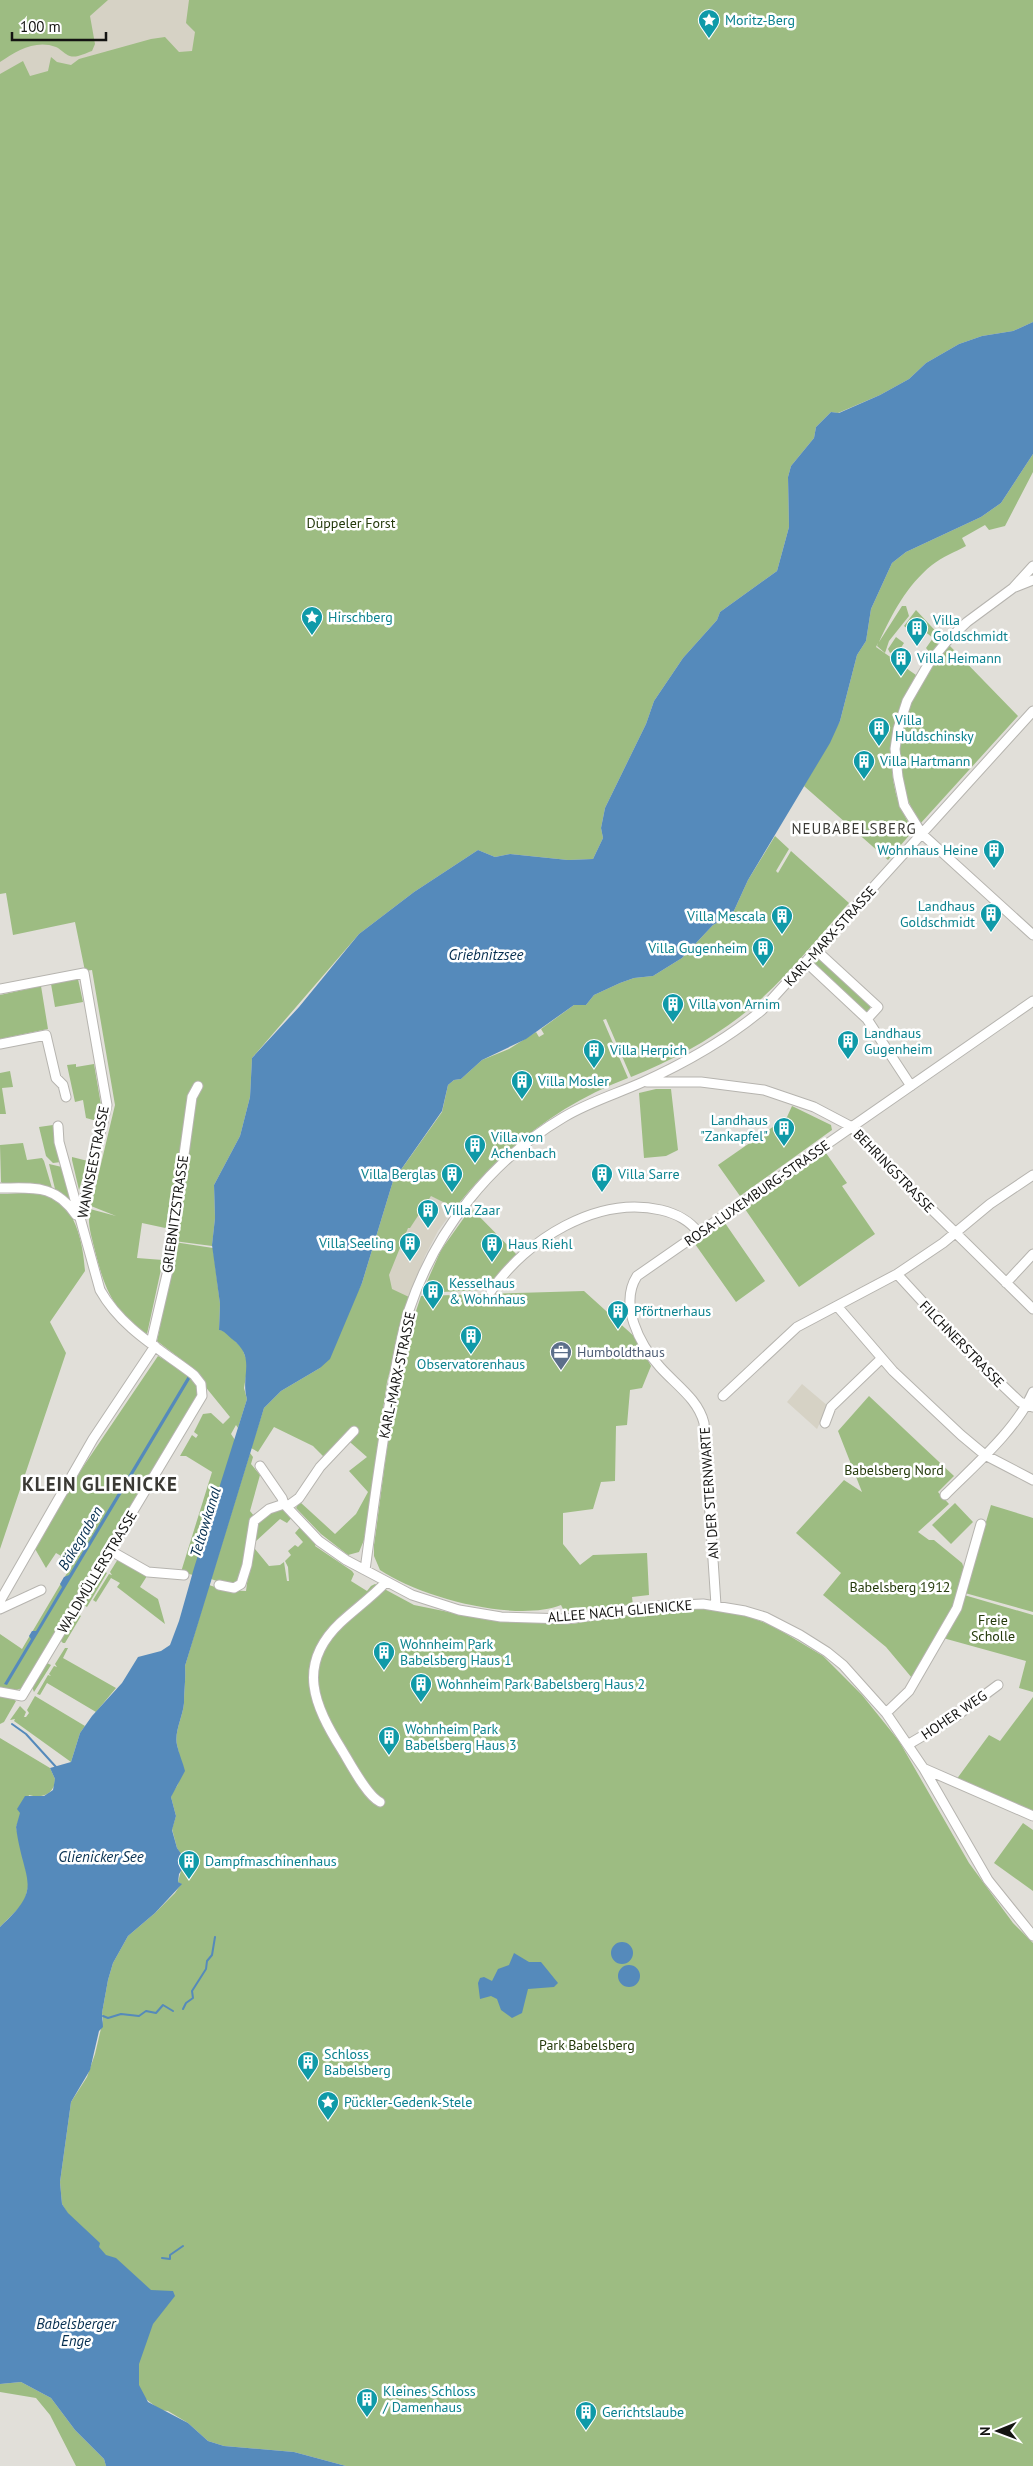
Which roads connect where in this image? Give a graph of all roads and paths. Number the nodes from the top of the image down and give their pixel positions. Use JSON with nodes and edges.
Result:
{"nodes":[{"id":1,"x":1033,"y":566,"type":"edge"},
{"id":2,"x":1033,"y":580,"type":"edge"},
{"id":3,"x":1013,"y":588,"type":"junction"},
{"id":4,"x":1032,"y":714,"type":"edge"},
{"id":5,"x":922,"y":834,"type":"junction"},
{"id":6,"x":1033,"y":935,"type":"edge"},
{"id":7,"x":816,"y":950,"type":"junction"},
{"id":8,"x":806,"y":962,"type":"junction"},
{"id":9,"x":0,"y":989,"type":"edge"},
{"id":10,"x":1033,"y":1001,"type":"edge"},
{"id":11,"x":867,"y":1019,"type":"junction"},
{"id":12,"x":0,"y":1044,"type":"edge"},
{"id":13,"x":642,"y":1082,"type":"junction"},
{"id":14,"x":198,"y":1086,"type":"dead end"},
{"id":15,"x":911,"y":1086,"type":"junction"},
{"id":16,"x":66,"y":1097,"type":"dead end"},
{"id":17,"x":58,"y":1126,"type":"dead end"},
{"id":18,"x":852,"y":1127,"type":"junction"},
{"id":19,"x":1033,"y":1175,"type":"edge"},
{"id":20,"x":0,"y":1188,"type":"edge"},
{"id":21,"x":79,"y":1220,"type":"junction"},
{"id":22,"x":699,"y":1232,"type":"junction"},
{"id":23,"x":955,"y":1233,"type":"junction"},
{"id":24,"x":1033,"y":1254,"type":"edge"},
{"id":25,"x":897,"y":1274,"type":"junction"},
{"id":26,"x":1006,"y":1283,"type":"junction"},
{"id":27,"x":491,"y":1292,"type":"dead end"},
{"id":28,"x":836,"y":1306,"type":"junction"},
{"id":29,"x":1033,"y":1309,"type":"edge"},
{"id":30,"x":643,"y":1342,"type":"joint"},
{"id":31,"x":153,"y":1345,"type":"junction"},
{"id":32,"x":881,"y":1359,"type":"junction"},
{"id":33,"x":1033,"y":1392,"type":"edge"},
{"id":34,"x":202,"y":1396,"type":"joint"},
{"id":35,"x":723,"y":1396,"type":"dead end"},
{"id":36,"x":1030,"y":1406,"type":"edge"},
{"id":37,"x":825,"y":1423,"type":"dead end"},
{"id":38,"x":354,"y":1431,"type":"dead end"},
{"id":39,"x":985,"y":1455,"type":"junction"},
{"id":40,"x":260,"y":1466,"type":"dead end"},
{"id":41,"x":1033,"y":1480,"type":"edge"},
{"id":42,"x":945,"y":1495,"type":"dead end"},
{"id":43,"x":286,"y":1505,"type":"junction"},
{"id":44,"x":981,"y":1524,"type":"dead end"},
{"id":45,"x":111,"y":1551,"type":"junction"},
{"id":46,"x":364,"y":1570,"type":"junction"},
{"id":47,"x":184,"y":1575,"type":"dead end"},
{"id":48,"x":386,"y":1582,"type":"junction"},
{"id":49,"x":219,"y":1585,"type":"dead end"},
{"id":50,"x":41,"y":1590,"type":"dead end"},
{"id":51,"x":0,"y":1601,"type":"edge"},
{"id":52,"x":716,"y":1605,"type":"junction"},
{"id":53,"x":0,"y":1609,"type":"edge"},
{"id":54,"x":998,"y":1685,"type":"dead end"},
{"id":55,"x":0,"y":1692,"type":"edge"},
{"id":56,"x":886,"y":1713,"type":"junction"},
{"id":57,"x":909,"y":1744,"type":"junction"},
{"id":58,"x":924,"y":1769,"type":"junction"},
{"id":59,"x":380,"y":1802,"type":"dead end"},
{"id":60,"x":1033,"y":1816,"type":"edge"},
{"id":61,"x":1033,"y":1936,"type":"edge"}],
"edges":[{"from":1,"to":3,"type":"street"},
{"from":2,"to":3,"type":"street"},
{"from":3,"to":5,"type":"street"},
{"from":4,"to":5,"type":"street","name":"KARL-MARX-STRASSE"},
{"from":5,"to":6,"type":"street"},
{"from":5,"to":7,"type":"street","name":"KARL-MARX-STRASSE"},
{"from":7,"to":8,"type":"street","name":"KARL-MARX-STRASSE"},
{"from":7,"to":11,"type":"street"},
{"from":8,"to":11,"type":"street"},
{"from":8,"to":13,"type":"street","name":"KARL-MARX-STRASSE"},
{"from":9,"to":21,"type":"street","name":"WANNSEESTRASSE"},
{"from":10,"to":15,"type":"street","name":"ROSA-LUXEMBURG-STRASSE"},
{"from":11,"to":15,"type":"street"},
{"from":12,"to":16,"type":"street"},
{"from":13,"to":18,"type":"street","name":"BEHRINGSTRASSE"},
{"from":13,"to":46,"type":"street","name":"KARL-MARX-STRASSE"},
{"from":14,"to":31,"type":"street","name":"GRIEBNITZSTRASSE"},
{"from":15,"to":18,"type":"street","name":"ROSA-LUXEMBURG-STRASSE"},
{"from":17,"to":21,"type":"street"},
{"from":18,"to":22,"type":"street","name":"ROSA-LUXEMBURG-STRASSE"},
{"from":18,"to":23,"type":"street","name":"BEHRINGSTRASSE"},
{"from":19,"to":23,"type":"street"},
{"from":20,"to":21,"type":"street"},
{"from":21,"to":31,"type":"street","name":"WANNSEESTRASSE"},
{"from":22,"to":27,"type":"street"},
{"from":22,"to":30,"type":"street","name":"ROSA-LUXEMBURG-STRASSE"},
{"from":23,"to":25,"type":"street"},
{"from":23,"to":26,"type":"street","name":"BEHRINGSTRASSE"},
{"from":24,"to":26,"type":"street"},
{"from":25,"to":28,"type":"street"},
{"from":25,"to":36,"type":"street","name":"FILCHNERSTRASSE"},
{"from":26,"to":29,"type":"street","name":"BEHRINGSTRASSE"},
{"from":28,"to":32,"type":"street"},
{"from":28,"to":35,"type":"street"},
{"from":30,"to":52,"type":"street","name":"AN DER STERNWARTE"},
{"from":31,"to":34,"type":"street","name":"WANNSEESTRASSE"},
{"from":31,"to":51,"type":"street"},
{"from":32,"to":37,"type":"street"},
{"from":32,"to":39,"type":"street"},
{"from":33,"to":36,"type":"street"},
{"from":34,"to":45,"type":"street","name":"WALDMÜLLERSTRASSE"},
{"from":36,"to":39,"type":"street"},
{"from":38,"to":43,"type":"street"},
{"from":39,"to":41,"type":"street"},
{"from":39,"to":42,"type":"street"},
{"from":40,"to":43,"type":"street","name":"ALLEE NACH GLIENICKE"},
{"from":43,"to":46,"type":"street","name":"ALLEE NACH GLIENICKE"},
{"from":43,"to":49,"type":"street"},
{"from":44,"to":56,"type":"street"},
{"from":45,"to":47,"type":"street"},
{"from":45,"to":55,"type":"street","name":"WALDMÜLLERSTRASSE"},
{"from":46,"to":48,"type":"street","name":"ALLEE NACH GLIENICKE"},
{"from":48,"to":52,"type":"street","name":"ALLEE NACH GLIENICKE"},
{"from":48,"to":59,"type":"street"},
{"from":50,"to":53,"type":"street"},
{"from":52,"to":56,"type":"street","name":"ALLEE NACH GLIENICKE"},
{"from":54,"to":57,"type":"street","name":"HOHER WEG"},
{"from":56,"to":57,"type":"street","name":"ALLEE NACH GLIENICKE"},
{"from":57,"to":58,"type":"street","name":"ALLEE NACH GLIENICKE"},
{"from":58,"to":60,"type":"street"},
{"from":58,"to":61,"type":"street","name":"ALLEE NACH GLIENICKE"}]}
